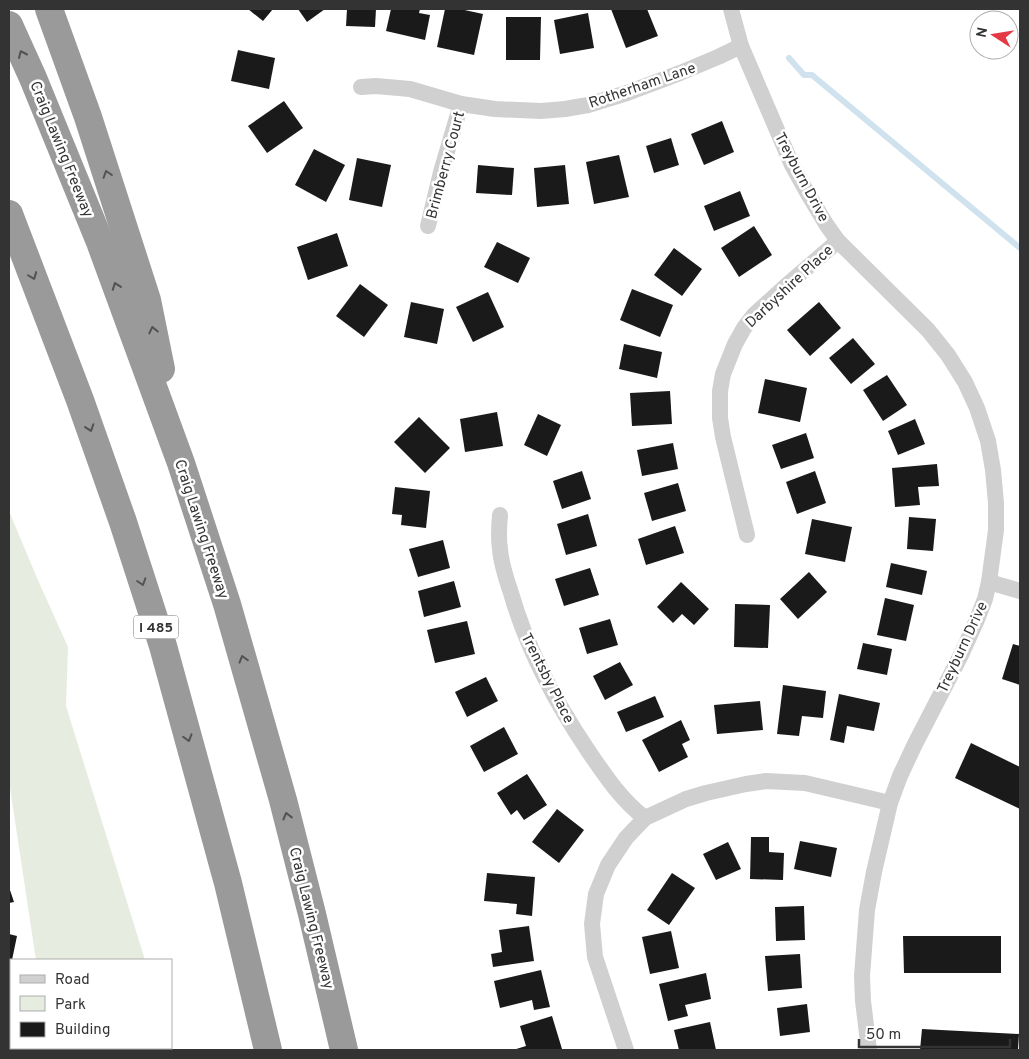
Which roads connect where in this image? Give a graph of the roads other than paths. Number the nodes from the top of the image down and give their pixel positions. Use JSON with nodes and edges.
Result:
{"nodes":[{"id":1,"x":49,"y":9,"type":"edge"},
{"id":2,"x":731,"y":9,"type":"edge"},
{"id":3,"x":9,"y":24,"type":"edge"},
{"id":4,"x":741,"y":46,"type":"junction"},
{"id":5,"x":361,"y":87,"type":"dead end"},
{"id":6,"x":461,"y":104,"type":"junction"},
{"id":7,"x":9,"y":214,"type":"edge"},
{"id":8,"x":9,"y":224,"type":"edge"},
{"id":9,"x":428,"y":226,"type":"dead end"},
{"id":10,"x":838,"y":241,"type":"junction"},
{"id":11,"x":23,"y":250,"type":"junction"},
{"id":12,"x":181,"y":463,"type":"junction"},
{"id":13,"x":500,"y":515,"type":"dead end"},
{"id":14,"x":747,"y":535,"type":"dead end"},
{"id":15,"x":988,"y":582,"type":"junction"},
{"id":16,"x":1020,"y":590,"type":"edge"},
{"id":17,"x":890,"y":803,"type":"junction"},
{"id":18,"x":645,"y":818,"type":"junction"},
{"id":19,"x":268,"y":1050,"type":"edge"},
{"id":20,"x":344,"y":1050,"type":"edge"},
{"id":21,"x":626,"y":1050,"type":"edge"},
{"id":22,"x":869,"y":1050,"type":"edge"}],
"edges":[{"from":12,"to":1,"type":"highway","one_way":true},
{"from":2,"to":4,"type":"street","name":"Treyburn Drive"},
{"from":12,"to":3,"type":"highway","name":"Craig Lawing Freeway","one_way":true},
{"from":4,"to":6,"type":"street","name":"Rotherham Lane"},
{"from":4,"to":10,"type":"street","name":"Treyburn Drive"},
{"from":5,"to":6,"type":"street","name":"Rotherham Lane"},
{"from":6,"to":9,"type":"street","name":"Brimberry Court"},
{"from":7,"to":11,"type":"highway","number":"I 485"},
{"from":8,"to":11,"type":"highway"},
{"from":10,"to":14,"type":"street","name":"Darbyshire Place"},
{"from":10,"to":15,"type":"street","name":"Treyburn Drive"},
{"from":11,"to":19,"type":"highway","number":"I 485","one_way":true},
{"from":20,"to":12,"type":"highway","name":"Craig Lawing Freeway","one_way":true},
{"from":13,"to":18,"type":"street","name":"Trentsby Place"},
{"from":15,"to":16,"type":"street"},
{"from":15,"to":17,"type":"street","name":"Treyburn Drive"},
{"from":17,"to":18,"type":"street"},
{"from":17,"to":22,"type":"street","name":"Treyburn Drive"},
{"from":18,"to":21,"type":"street"}]}
